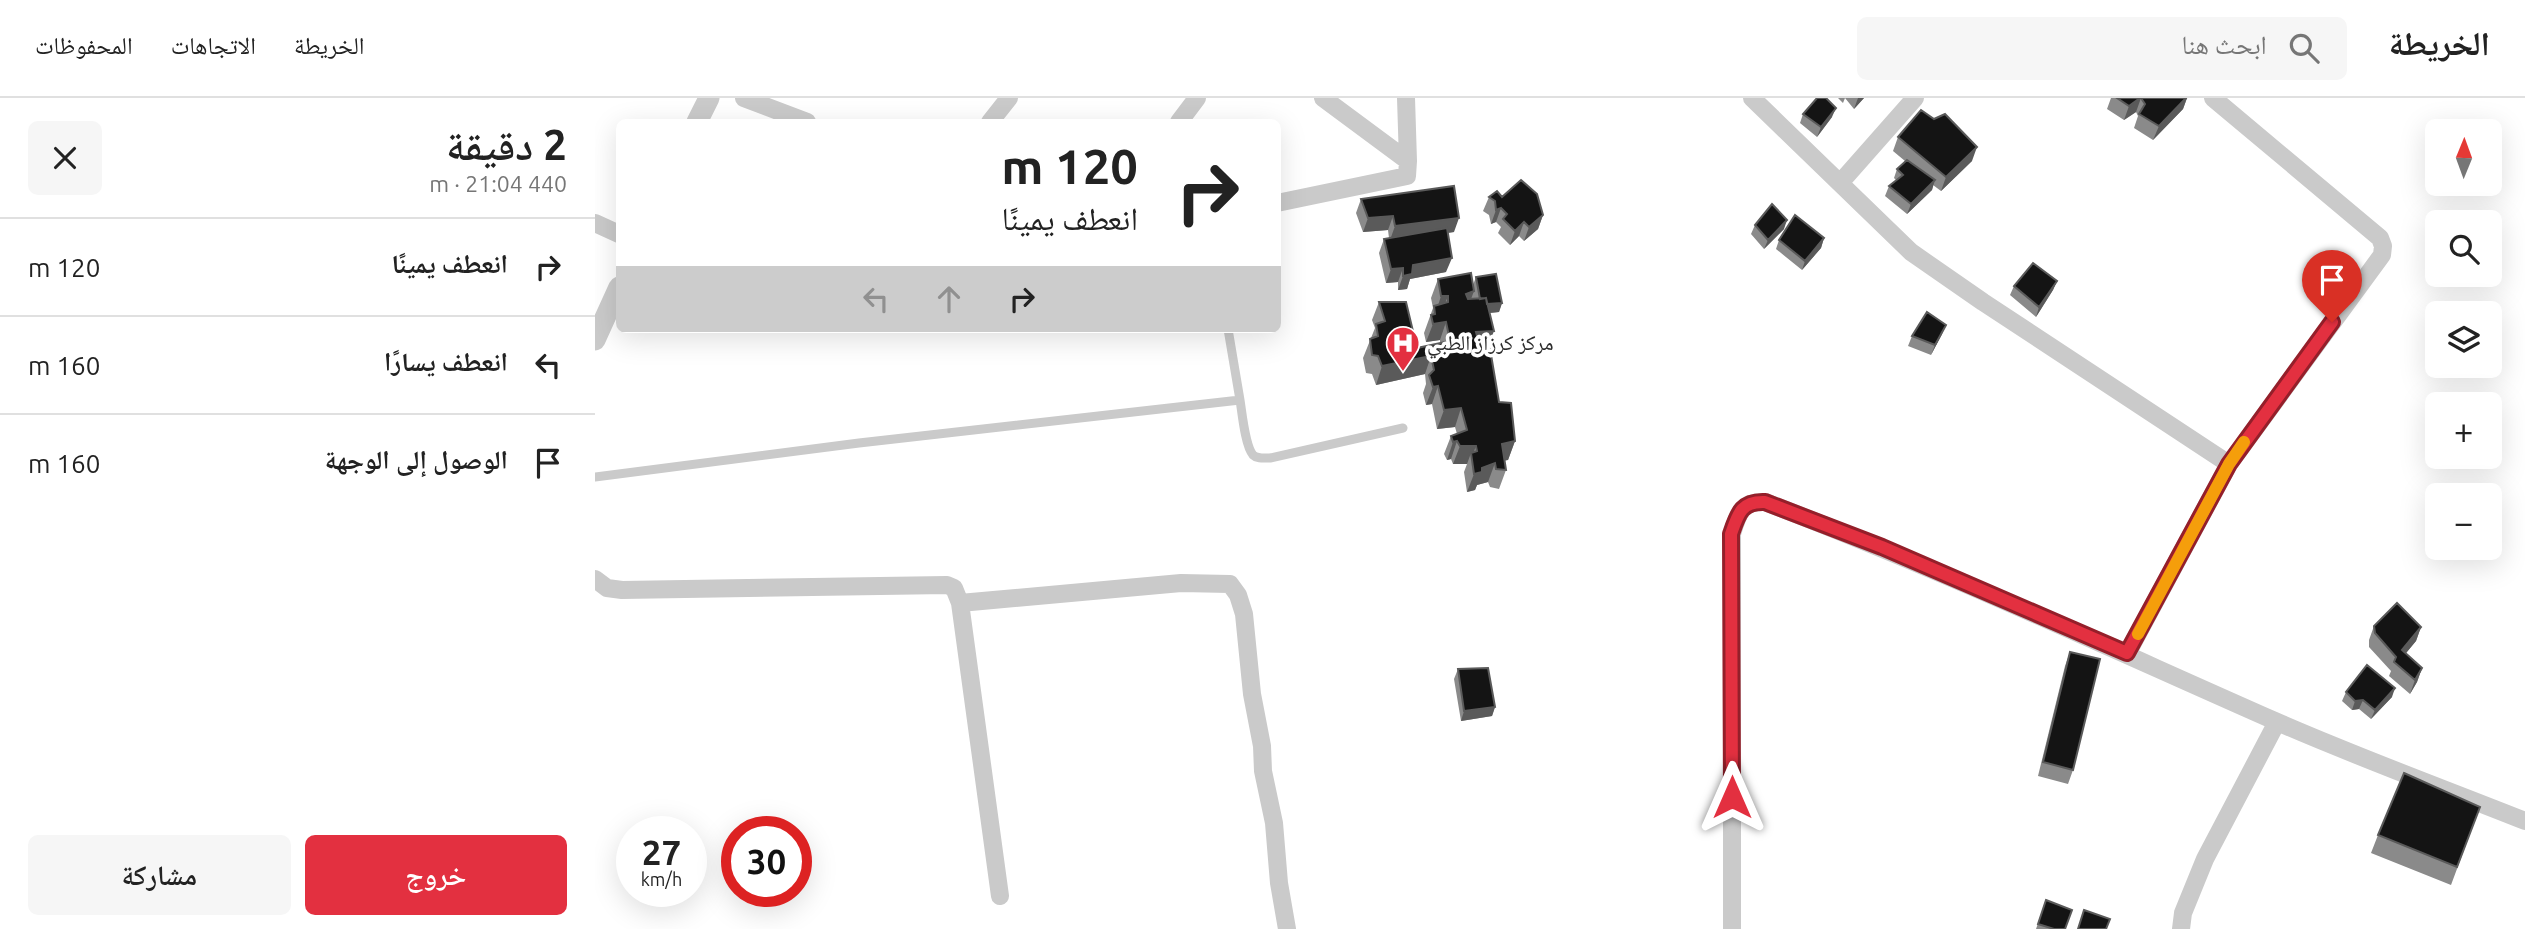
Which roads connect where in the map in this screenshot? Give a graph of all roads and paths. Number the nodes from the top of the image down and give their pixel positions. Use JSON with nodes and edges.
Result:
{"nodes":[{"id":1,"x":709,"y":98,"type":"edge"},
{"id":2,"x":744,"y":98,"type":"edge"},
{"id":3,"x":1009,"y":98,"type":"edge"},
{"id":4,"x":1197,"y":98,"type":"edge"},
{"id":5,"x":1322,"y":98,"type":"edge"},
{"id":6,"x":1406,"y":98,"type":"edge"},
{"id":7,"x":1752,"y":98,"type":"edge"},
{"id":8,"x":1915,"y":98,"type":"edge"},
{"id":9,"x":2213,"y":98,"type":"edge"},
{"id":10,"x":698,"y":119,"type":"edge"},
{"id":11,"x":799,"y":119,"type":"edge"},
{"id":12,"x":992,"y":119,"type":"edge"},
{"id":13,"x":1181,"y":119,"type":"edge"},
{"id":14,"x":1408,"y":161,"type":"junction"},
{"id":15,"x":1840,"y":183,"type":"junction"},
{"id":16,"x":1281,"y":201,"type":"edge"},
{"id":17,"x":595,"y":223,"type":"edge"},
{"id":18,"x":616,"y":232,"type":"edge"},
{"id":19,"x":616,"y":294,"type":"edge"},
{"id":20,"x":1229,"y":333,"type":"edge"},
{"id":21,"x":595,"y":340,"type":"edge"},
{"id":22,"x":1240,"y":400,"type":"junction"},
{"id":23,"x":1403,"y":428,"type":"dead end"},
{"id":24,"x":2229,"y":464,"type":"junction"},
{"id":25,"x":595,"y":477,"type":"edge"},
{"id":26,"x":595,"y":579,"type":"edge"},
{"id":27,"x":960,"y":603,"type":"junction"},
{"id":28,"x":2127,"y":653,"type":"junction"},
{"id":29,"x":2277,"y":722,"type":"junction"},
{"id":30,"x":2525,"y":821,"type":"edge"},
{"id":31,"x":1000,"y":896,"type":"dead end"},
{"id":32,"x":1287,"y":929,"type":"edge"},
{"id":33,"x":1732,"y":929,"type":"edge"},
{"id":34,"x":2181,"y":929,"type":"edge"}],
"edges":[{"from":1,"to":10,"type":"street"},
{"from":2,"to":11,"type":"street"},
{"from":3,"to":12,"type":"street"},
{"from":4,"to":13,"type":"street"},
{"from":5,"to":14,"type":"street"},
{"from":6,"to":14,"type":"street"},
{"from":7,"to":15,"type":"street"},
{"from":8,"to":15,"type":"street"},
{"from":9,"to":24,"type":"street"},
{"from":14,"to":16,"type":"street"},
{"from":15,"to":24,"type":"street"},
{"from":17,"to":18,"type":"street"},
{"from":19,"to":21,"type":"street"},
{"from":20,"to":22,"type":"lane"},
{"from":22,"to":23,"type":"lane"},
{"from":22,"to":25,"type":"lane"},
{"from":24,"to":28,"type":"street"},
{"from":26,"to":27,"type":"street"},
{"from":27,"to":31,"type":"street"},
{"from":27,"to":32,"type":"street"},
{"from":28,"to":29,"type":"street"},
{"from":28,"to":33,"type":"street"},
{"from":29,"to":30,"type":"street"},
{"from":29,"to":34,"type":"street"}]}
